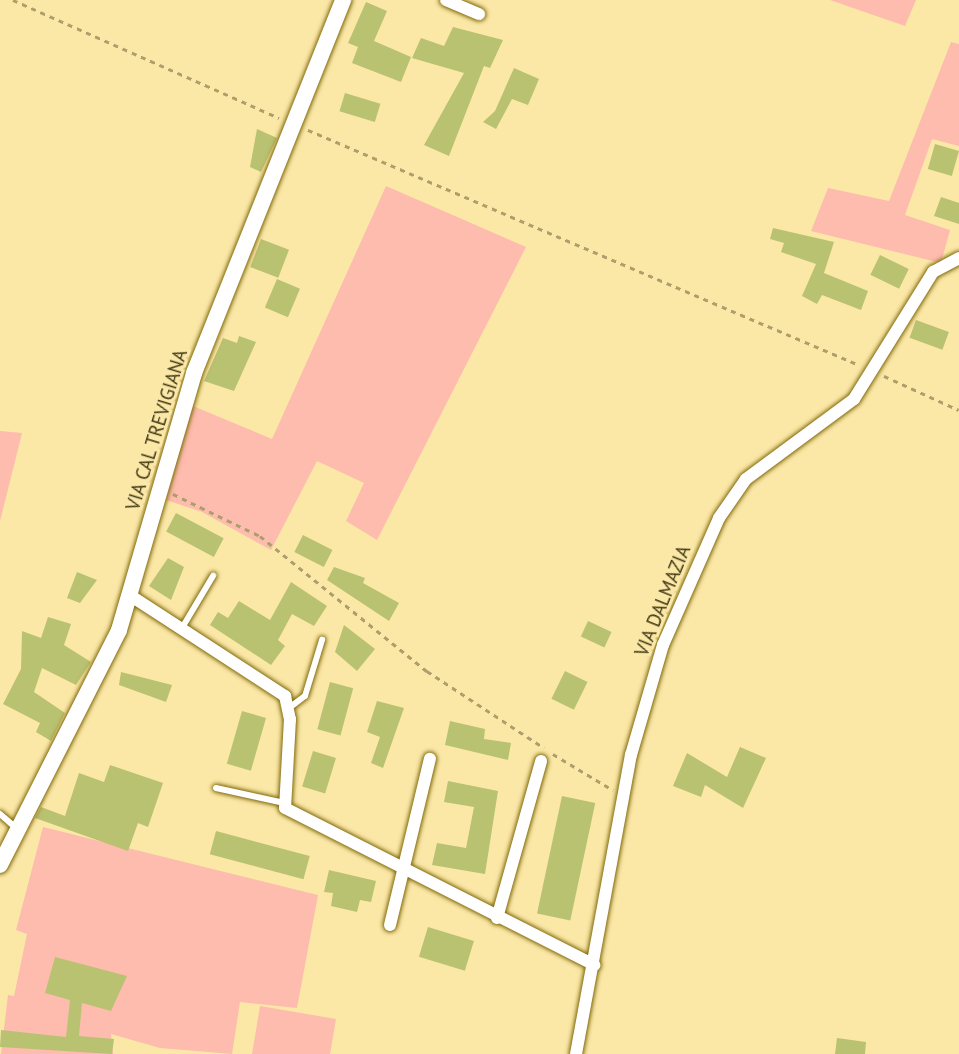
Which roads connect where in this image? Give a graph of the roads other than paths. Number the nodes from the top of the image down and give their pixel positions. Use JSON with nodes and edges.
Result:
{"nodes":[{"id":1,"x":343,"y":0,"type":"edge"},
{"id":2,"x":446,"y":0,"type":"edge"},
{"id":3,"x":479,"y":14,"type":"dead end"},
{"id":4,"x":959,"y":258,"type":"edge"},
{"id":5,"x":213,"y":576,"type":"dead end"},
{"id":6,"x":131,"y":596,"type":"junction"},
{"id":7,"x":182,"y":628,"type":"junction"},
{"id":8,"x":322,"y":640,"type":"dead end"},
{"id":9,"x":289,"y":708,"type":"junction"},
{"id":10,"x":430,"y":759,"type":"dead end"},
{"id":11,"x":541,"y":761,"type":"dead end"},
{"id":12,"x":216,"y":788,"type":"dead end"},
{"id":13,"x":284,"y":803,"type":"junction"},
{"id":14,"x":0,"y":814,"type":"edge"},
{"id":15,"x":15,"y":827,"type":"junction"},
{"id":16,"x":0,"y":865,"type":"edge"},
{"id":17,"x":401,"y":870,"type":"junction"},
{"id":18,"x":497,"y":918,"type":"junction"},
{"id":19,"x":390,"y":925,"type":"dead end"},
{"id":20,"x":594,"y":965,"type":"junction"},
{"id":21,"x":576,"y":1054,"type":"edge"}],
"edges":[{"from":1,"to":6,"type":"street","name":"VIA CAL TREVIGIANA"},
{"from":2,"to":3,"type":"street"},
{"from":4,"to":20,"type":"street","name":"VIA DALMAZIA"},
{"from":5,"to":7,"type":"lane"},
{"from":6,"to":7,"type":"street"},
{"from":6,"to":15,"type":"street","name":"VIA CAL TREVIGIANA"},
{"from":7,"to":9,"type":"street"},
{"from":8,"to":9,"type":"lane"},
{"from":9,"to":13,"type":"street"},
{"from":10,"to":17,"type":"street"},
{"from":11,"to":18,"type":"street"},
{"from":12,"to":13,"type":"lane"},
{"from":13,"to":17,"type":"street"},
{"from":14,"to":15,"type":"lane"},
{"from":15,"to":16,"type":"street","name":"VIA CAL TREVIGIANA"},
{"from":17,"to":18,"type":"street"},
{"from":17,"to":19,"type":"street"},
{"from":18,"to":20,"type":"street"},
{"from":20,"to":21,"type":"street","name":"VIA DALMAZIA"}]}
